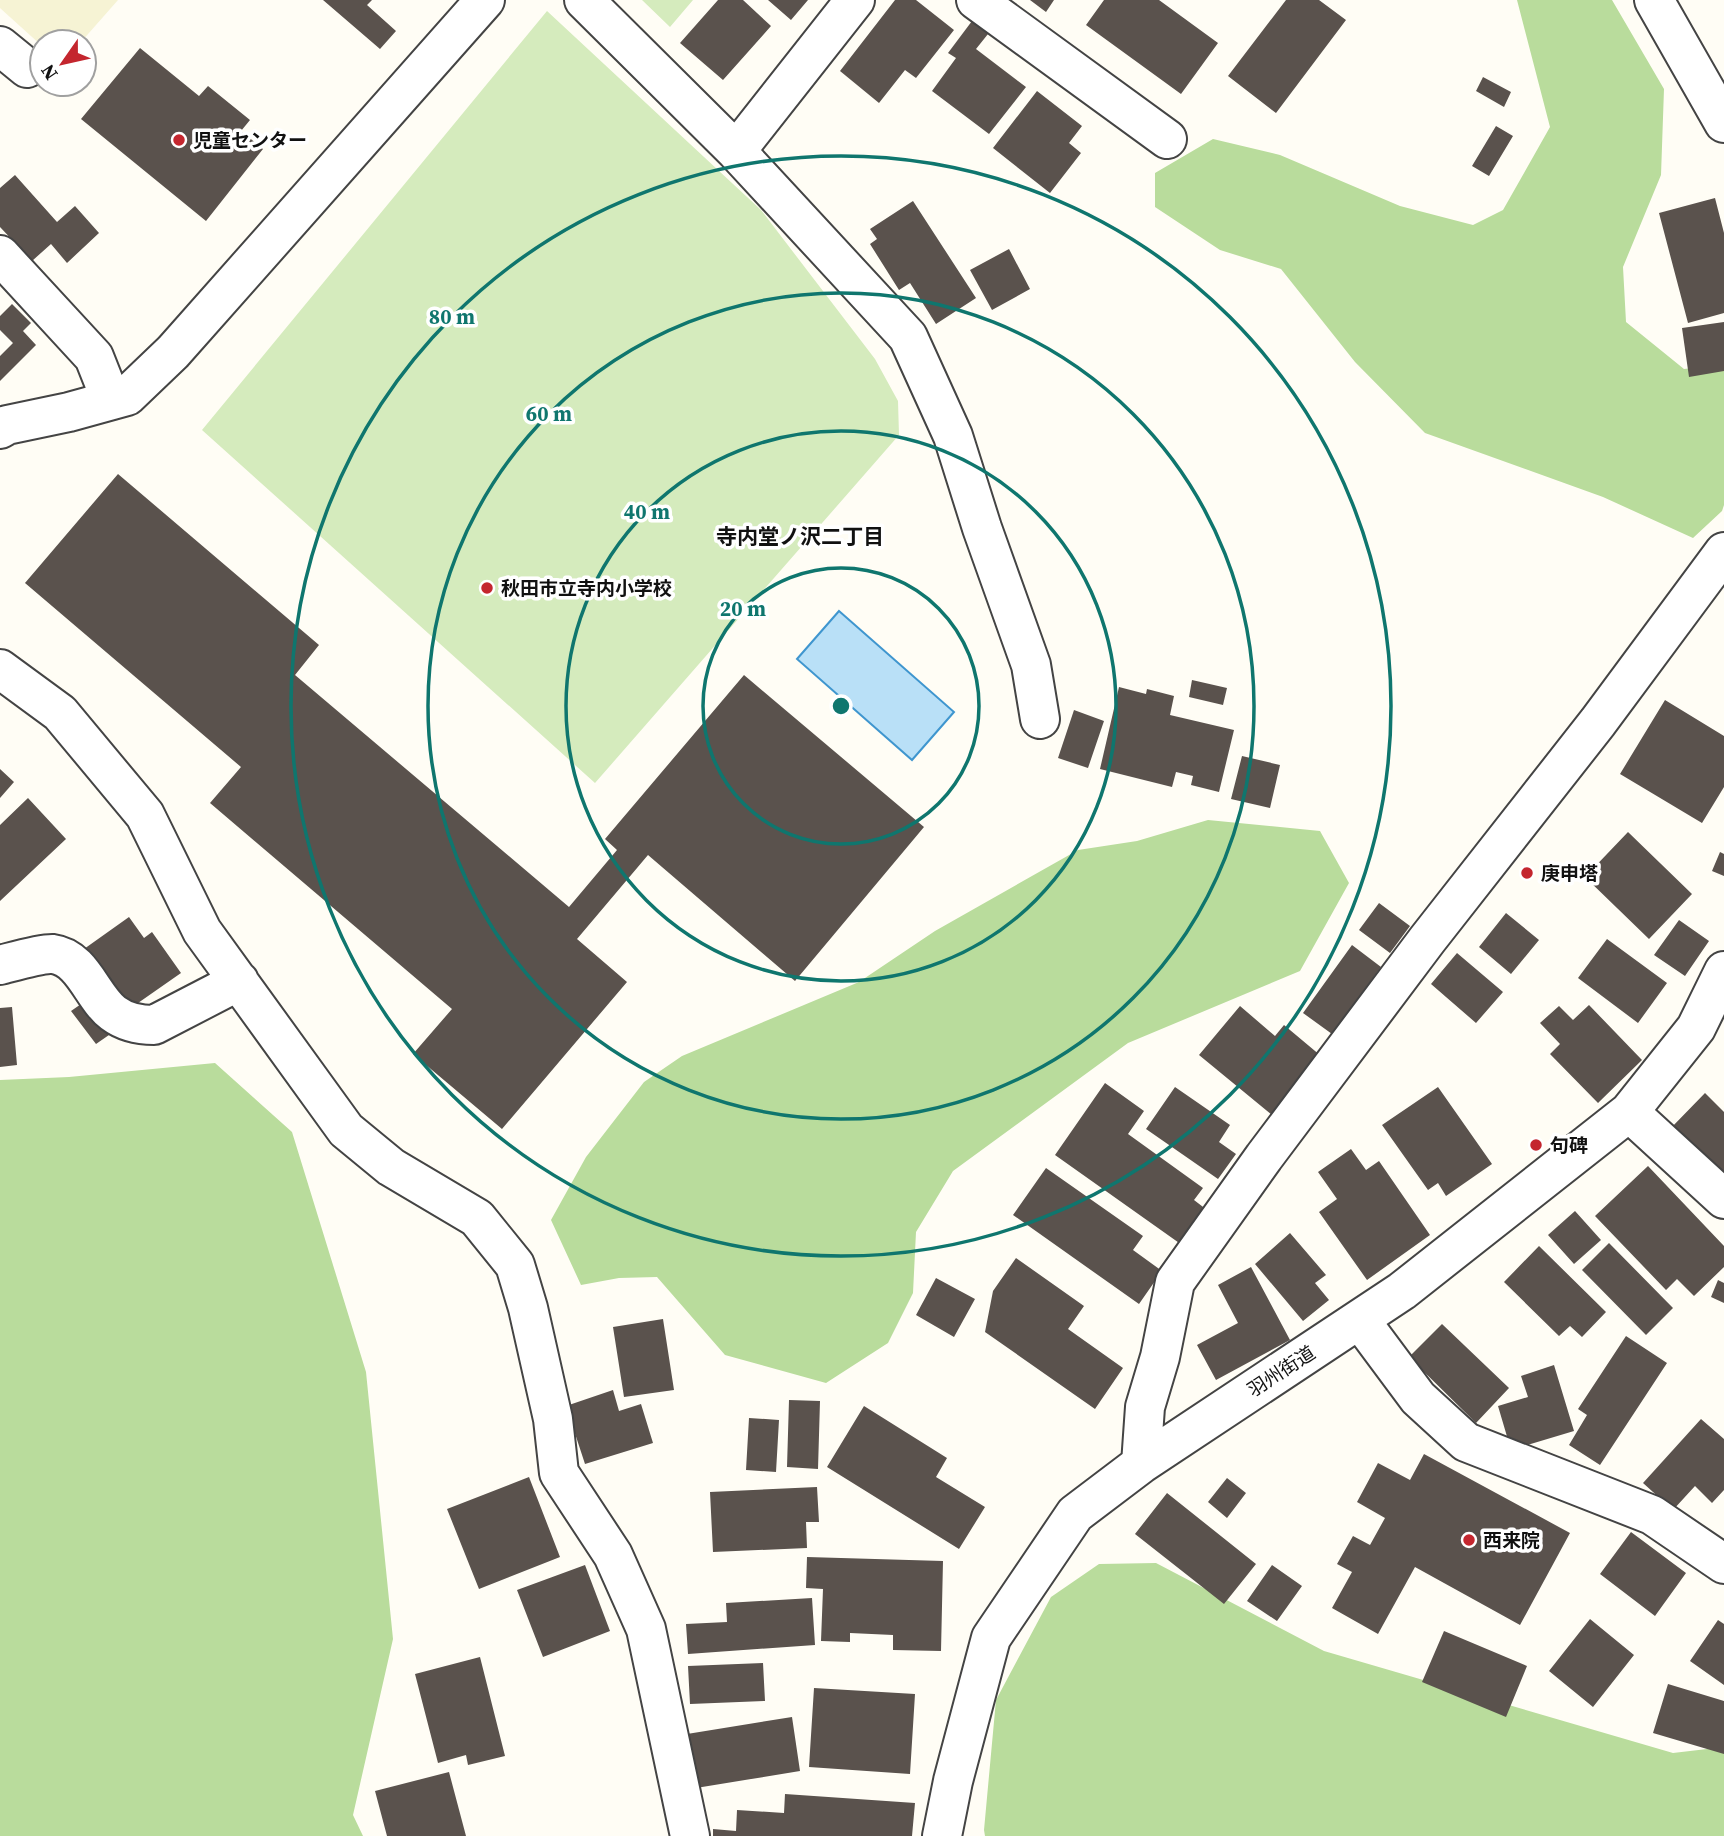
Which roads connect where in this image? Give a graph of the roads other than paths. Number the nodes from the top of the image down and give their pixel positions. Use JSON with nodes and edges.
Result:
{"nodes":[{"id":1,"x":584,"y":0,"type":"edge"},
{"id":2,"x":855,"y":0,"type":"edge"},
{"id":3,"x":976,"y":0,"type":"edge"},
{"id":4,"x":1654,"y":0,"type":"edge"},
{"id":5,"x":477,"y":3,"type":"edge"},
{"id":6,"x":1724,"y":123,"type":"edge"},
{"id":7,"x":1167,"y":139,"type":"dead end"},
{"id":8,"x":736,"y":151,"type":"junction"},
{"id":9,"x":0,"y":255,"type":"edge"},
{"id":10,"x":111,"y":400,"type":"junction"},
{"id":11,"x":0,"y":429,"type":"edge"},
{"id":12,"x":1724,"y":552,"type":"edge"},
{"id":13,"x":0,"y":669,"type":"edge"},
{"id":14,"x":1040,"y":719,"type":"dead end"},
{"id":15,"x":0,"y":965,"type":"edge"},
{"id":16,"x":1724,"y":971,"type":"edge"},
{"id":17,"x":239,"y":981,"type":"junction"},
{"id":18,"x":1629,"y":1112,"type":"junction"},
{"id":19,"x":1724,"y":1199,"type":"edge"},
{"id":20,"x":1360,"y":1320,"type":"junction"},
{"id":21,"x":1141,"y":1464,"type":"junction"},
{"id":22,"x":1724,"y":1564,"type":"edge"},
{"id":23,"x":690,"y":1836,"type":"edge"},
{"id":24,"x":942,"y":1836,"type":"edge"}],
"edges":[{"from":1,"to":8,"type":"street"},
{"from":2,"to":8,"type":"street"},
{"from":3,"to":7,"type":"street"},
{"from":4,"to":6,"type":"street"},
{"from":5,"to":10,"type":"street"},
{"from":8,"to":14,"type":"street"},
{"from":9,"to":10,"type":"street"},
{"from":10,"to":11,"type":"street"},
{"from":12,"to":21,"type":"street"},
{"from":13,"to":17,"type":"street"},
{"from":15,"to":17,"type":"street"},
{"from":16,"to":18,"type":"street","name":"羽州街道"},
{"from":17,"to":23,"type":"street"},
{"from":18,"to":19,"type":"street"},
{"from":18,"to":20,"type":"street","name":"羽州街道"},
{"from":20,"to":21,"type":"street","name":"羽州街道"},
{"from":20,"to":22,"type":"street"},
{"from":21,"to":24,"type":"street","name":"羽州街道"}]}
